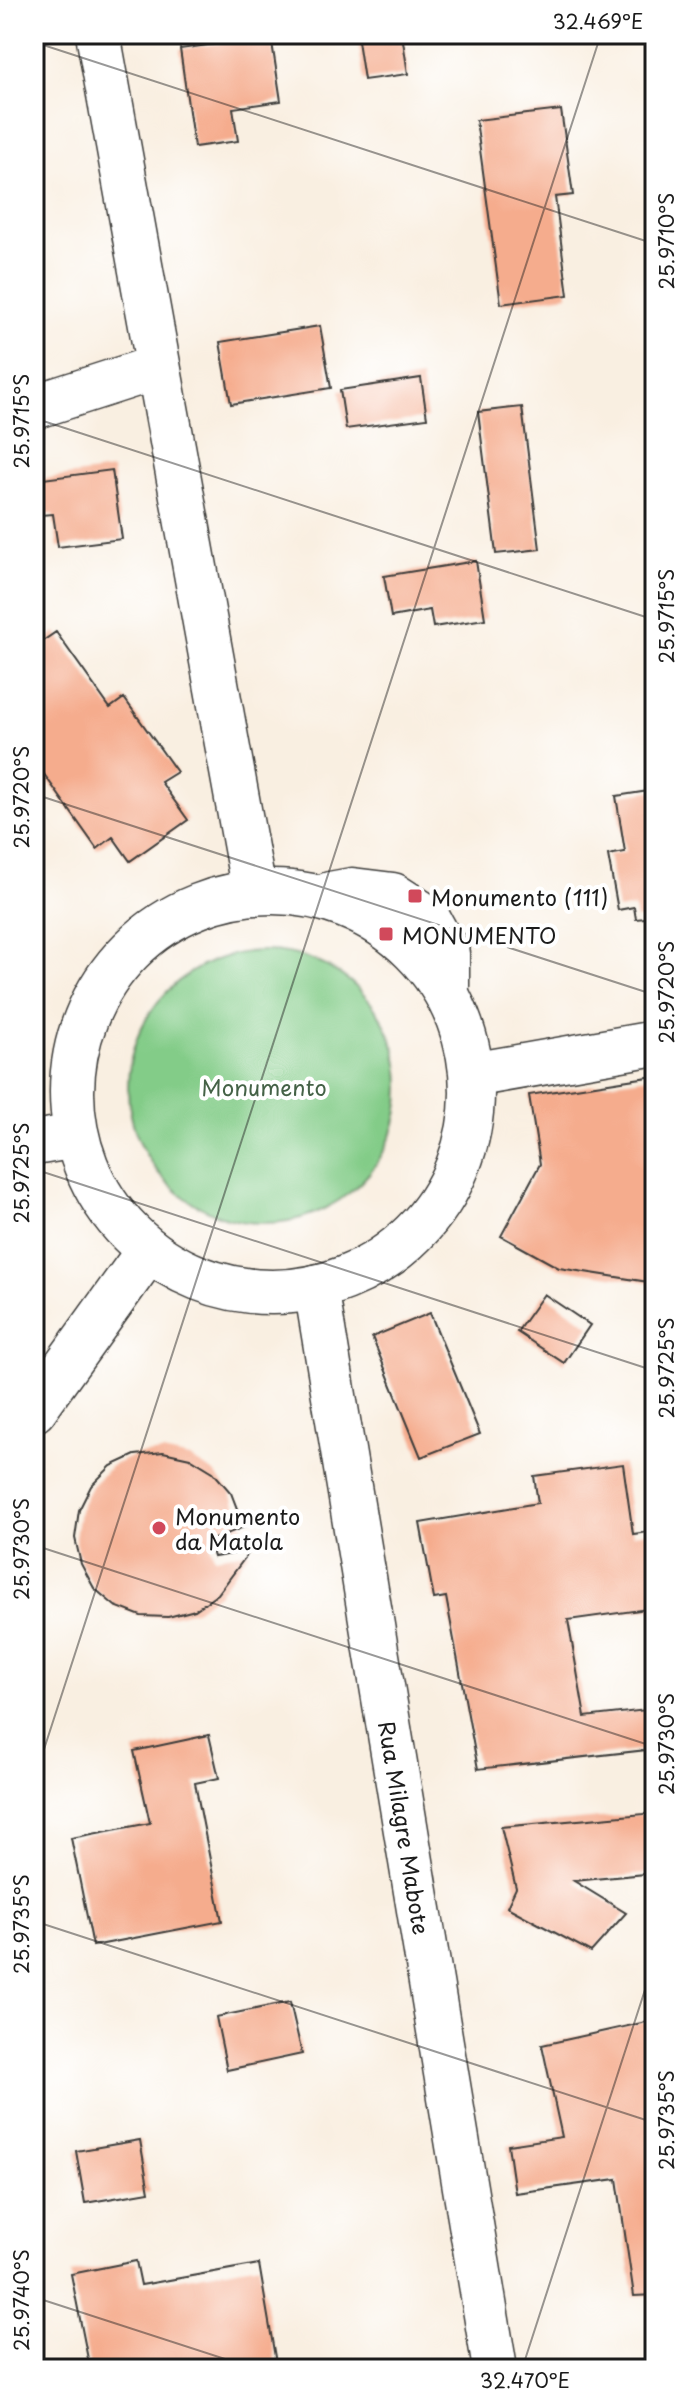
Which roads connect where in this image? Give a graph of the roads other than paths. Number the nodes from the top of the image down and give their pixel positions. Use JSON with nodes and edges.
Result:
{"nodes":[{"id":1,"x":98,"y":34,"type":"edge"},
{"id":2,"x":158,"y":367,"type":"junction"},
{"id":3,"x":34,"y":407,"type":"edge"},
{"id":4,"x":254,"y":892,"type":"junction"},
{"id":5,"x":655,"y":1043,"type":"edge"},
{"id":6,"x":472,"y":1075,"type":"junction"},
{"id":7,"x":55,"y":1140,"type":"edge"},
{"id":8,"x":149,"y":1250,"type":"junction"},
{"id":9,"x":316,"y":1287,"type":"junction"},
{"id":10,"x":34,"y":1410,"type":"edge"},
{"id":11,"x":495,"y":2369,"type":"edge"}],
"edges":[{"from":1,"to":2,"type":"street"},
{"from":2,"to":3,"type":"street"},
{"from":2,"to":4,"type":"street"},
{"from":4,"to":6,"type":"street"},
{"from":4,"to":7,"type":"street"},
{"from":5,"to":6,"type":"street"},
{"from":6,"to":9,"type":"street"},
{"from":7,"to":8,"type":"street"},
{"from":8,"to":9,"type":"street"},
{"from":8,"to":10,"type":"street"},
{"from":9,"to":11,"type":"street","name":"Rua Milagre Mabote"}]}
